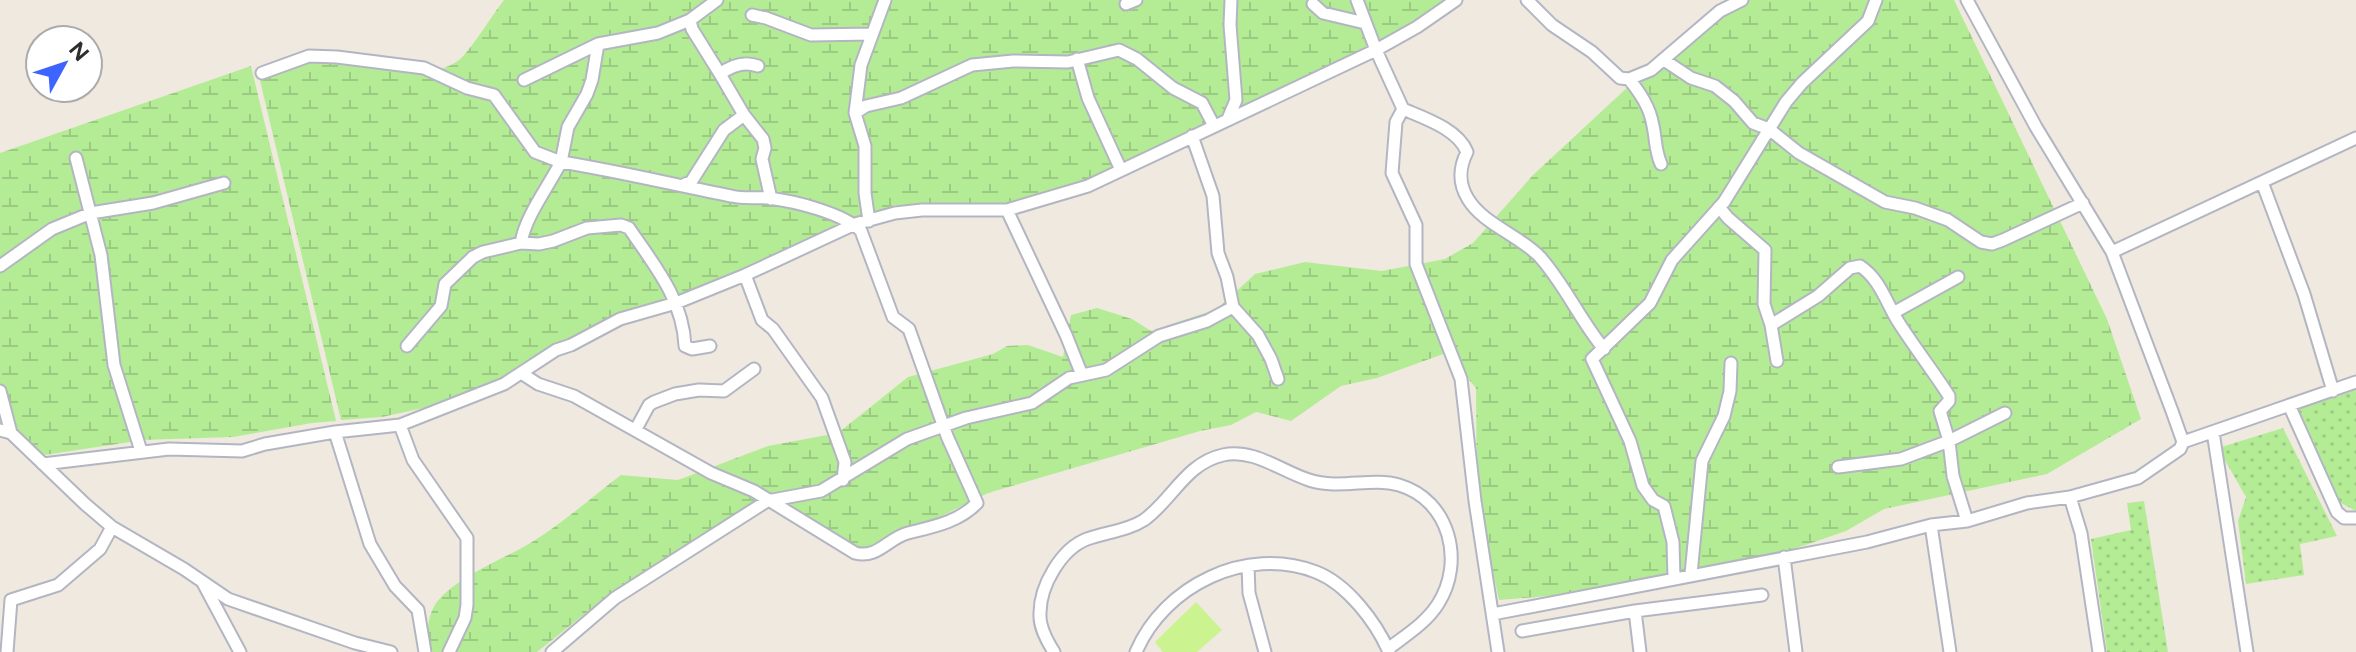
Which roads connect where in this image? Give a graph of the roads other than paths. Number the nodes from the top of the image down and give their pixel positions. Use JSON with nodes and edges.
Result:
{"nodes":[{"id":1,"x":717,"y":0,"type":"edge"},
{"id":2,"x":885,"y":0,"type":"edge"},
{"id":3,"x":1231,"y":0,"type":"edge"},
{"id":4,"x":1357,"y":0,"type":"edge"},
{"id":5,"x":1456,"y":0,"type":"edge"},
{"id":6,"x":1527,"y":0,"type":"edge"},
{"id":7,"x":1711,"y":0,"type":"edge"},
{"id":8,"x":1742,"y":0,"type":"edge"},
{"id":9,"x":1876,"y":0,"type":"edge"},
{"id":10,"x":1967,"y":0,"type":"edge"},
{"id":11,"x":1313,"y":4,"type":"dead end"},
{"id":12,"x":1720,"y":11,"type":"junction"},
{"id":13,"x":752,"y":15,"type":"dead end"},
{"id":14,"x":690,"y":20,"type":"junction"},
{"id":15,"x":1365,"y":23,"type":"junction"},
{"id":16,"x":872,"y":34,"type":"junction"},
{"id":17,"x":598,"y":44,"type":"junction"},
{"id":18,"x":1376,"y":50,"type":"junction"},
{"id":19,"x":1077,"y":59,"type":"junction"},
{"id":20,"x":1664,"y":60,"type":"junction"},
{"id":21,"x":758,"y":66,"type":"dead end"},
{"id":22,"x":262,"y":73,"type":"dead end"},
{"id":23,"x":720,"y":74,"type":"junction"},
{"id":24,"x":1629,"y":79,"type":"junction"},
{"id":25,"x":524,"y":80,"type":"dead end"},
{"id":26,"x":1403,"y":109,"type":"junction"},
{"id":27,"x":855,"y":113,"type":"junction"},
{"id":28,"x":744,"y":115,"type":"junction"},
{"id":29,"x":1228,"y":119,"type":"junction"},
{"id":30,"x":1214,"y":126,"type":"junction"},
{"id":31,"x":1769,"y":129,"type":"junction"},
{"id":32,"x":1192,"y":136,"type":"junction"},
{"id":33,"x":2356,"y":138,"type":"edge"},
{"id":34,"x":76,"y":158,"type":"dead end"},
{"id":35,"x":561,"y":162,"type":"junction"},
{"id":36,"x":1661,"y":164,"type":"dead end"},
{"id":37,"x":1121,"y":170,"type":"junction"},
{"id":38,"x":2262,"y":182,"type":"junction"},
{"id":39,"x":224,"y":183,"type":"dead end"},
{"id":40,"x":685,"y":184,"type":"junction"},
{"id":41,"x":771,"y":199,"type":"junction"},
{"id":42,"x":2083,"y":203,"type":"junction"},
{"id":43,"x":1719,"y":207,"type":"junction"},
{"id":44,"x":1007,"y":210,"type":"junction"},
{"id":45,"x":91,"y":213,"type":"junction"},
{"id":46,"x":869,"y":221,"type":"junction"},
{"id":47,"x":855,"y":224,"type":"junction"},
{"id":48,"x":521,"y":243,"type":"junction"},
{"id":49,"x":2112,"y":252,"type":"junction"},
{"id":50,"x":0,"y":266,"type":"edge"},
{"id":51,"x":745,"y":275,"type":"junction"},
{"id":52,"x":1958,"y":277,"type":"dead end"},
{"id":53,"x":676,"y":303,"type":"junction"},
{"id":54,"x":1233,"y":307,"type":"junction"},
{"id":55,"x":1893,"y":313,"type":"junction"},
{"id":56,"x":1771,"y":325,"type":"junction"},
{"id":57,"x":407,"y":346,"type":"dead end"},
{"id":58,"x":710,"y":346,"type":"dead end"},
{"id":59,"x":1604,"y":349,"type":"junction"},
{"id":60,"x":1777,"y":361,"type":"dead end"},
{"id":61,"x":1731,"y":363,"type":"dead end"},
{"id":62,"x":754,"y":369,"type":"dead end"},
{"id":63,"x":521,"y":373,"type":"junction"},
{"id":64,"x":1082,"y":375,"type":"junction"},
{"id":65,"x":1278,"y":379,"type":"dead end"},
{"id":66,"x":2356,"y":382,"type":"edge"},
{"id":67,"x":0,"y":391,"type":"edge"},
{"id":68,"x":2333,"y":391,"type":"junction"},
{"id":69,"x":2289,"y":405,"type":"junction"},
{"id":70,"x":2005,"y":413,"type":"dead end"},
{"id":71,"x":400,"y":425,"type":"junction"},
{"id":72,"x":945,"y":425,"type":"junction"},
{"id":73,"x":636,"y":429,"type":"junction"},
{"id":74,"x":6,"y":431,"type":"edge"},
{"id":75,"x":335,"y":432,"type":"junction"},
{"id":76,"x":2213,"y":432,"type":"junction"},
{"id":77,"x":1949,"y":441,"type":"junction"},
{"id":78,"x":2183,"y":442,"type":"junction"},
{"id":79,"x":141,"y":451,"type":"junction"},
{"id":80,"x":43,"y":464,"type":"junction"},
{"id":81,"x":1838,"y":467,"type":"dead end"},
{"id":82,"x":843,"y":480,"type":"junction"},
{"id":83,"x":2070,"y":497,"type":"junction"},
{"id":84,"x":767,"y":501,"type":"junction"},
{"id":85,"x":2356,"y":518,"type":"edge"},
{"id":86,"x":1967,"y":521,"type":"junction"},
{"id":87,"x":1931,"y":525,"type":"junction"},
{"id":88,"x":112,"y":527,"type":"junction"},
{"id":89,"x":1784,"y":557,"type":"junction"},
{"id":90,"x":1248,"y":566,"type":"junction"},
{"id":91,"x":1691,"y":574,"type":"junction"},
{"id":92,"x":1674,"y":578,"type":"junction"},
{"id":93,"x":203,"y":582,"type":"junction"},
{"id":94,"x":1762,"y":595,"type":"dead end"},
{"id":95,"x":1635,"y":611,"type":"junction"},
{"id":96,"x":1493,"y":614,"type":"junction"},
{"id":97,"x":1522,"y":631,"type":"dead end"},
{"id":98,"x":1389,"y":650,"type":"edge"},
{"id":99,"x":7,"y":652,"type":"edge"},
{"id":100,"x":240,"y":652,"type":"edge"},
{"id":101,"x":391,"y":652,"type":"edge"},
{"id":102,"x":425,"y":652,"type":"edge"},
{"id":103,"x":449,"y":652,"type":"edge"},
{"id":104,"x":552,"y":652,"type":"edge"},
{"id":105,"x":1054,"y":652,"type":"edge"},
{"id":106,"x":1136,"y":652,"type":"edge"},
{"id":107,"x":1265,"y":652,"type":"edge"},
{"id":108,"x":1498,"y":652,"type":"edge"},
{"id":109,"x":1640,"y":652,"type":"edge"},
{"id":110,"x":1796,"y":652,"type":"edge"},
{"id":111,"x":1950,"y":652,"type":"edge"},
{"id":112,"x":2099,"y":652,"type":"edge"},
{"id":113,"x":2247,"y":652,"type":"edge"}],
"edges":[{"from":1,"to":14,"type":"street"},
{"from":2,"to":16,"type":"street"},
{"from":3,"to":29,"type":"street"},
{"from":4,"to":15,"type":"street"},
{"from":5,"to":18,"type":"street"},
{"from":6,"to":24,"type":"street"},
{"from":7,"to":12,"type":"street"},
{"from":8,"to":12,"type":"street"},
{"from":9,"to":31,"type":"street"},
{"from":10,"to":42,"type":"street"},
{"from":11,"to":15,"type":"street"},
{"from":12,"to":20,"type":"street"},
{"from":13,"to":16,"type":"street"},
{"from":14,"to":17,"type":"street"},
{"from":14,"to":23,"type":"street"},
{"from":15,"to":18,"type":"street"},
{"from":16,"to":27,"type":"street"},
{"from":17,"to":25,"type":"street"},
{"from":17,"to":35,"type":"street"},
{"from":18,"to":26,"type":"street"},
{"from":18,"to":29,"type":"street"},
{"from":19,"to":27,"type":"street"},
{"from":19,"to":30,"type":"street"},
{"from":19,"to":37,"type":"street"},
{"from":20,"to":24,"type":"street"},
{"from":20,"to":31,"type":"street"},
{"from":21,"to":23,"type":"street"},
{"from":22,"to":35,"type":"street"},
{"from":23,"to":28,"type":"street"},
{"from":24,"to":36,"type":"street"},
{"from":26,"to":59,"type":"street"},
{"from":26,"to":96,"type":"street"},
{"from":27,"to":46,"type":"street"},
{"from":28,"to":40,"type":"street"},
{"from":28,"to":41,"type":"street"},
{"from":29,"to":30,"type":"street"},
{"from":30,"to":32,"type":"street"},
{"from":31,"to":42,"type":"street"},
{"from":31,"to":43,"type":"street"},
{"from":32,"to":37,"type":"street"},
{"from":32,"to":54,"type":"street"},
{"from":33,"to":38,"type":"street"},
{"from":34,"to":45,"type":"street"},
{"from":35,"to":40,"type":"street"},
{"from":35,"to":48,"type":"street"},
{"from":37,"to":44,"type":"street"},
{"from":38,"to":49,"type":"street"},
{"from":38,"to":68,"type":"street"},
{"from":39,"to":45,"type":"street"},
{"from":40,"to":41,"type":"street"},
{"from":41,"to":47,"type":"street"},
{"from":42,"to":49,"type":"street"},
{"from":43,"to":56,"type":"street"},
{"from":43,"to":59,"type":"street"},
{"from":44,"to":46,"type":"street"},
{"from":44,"to":64,"type":"street"},
{"from":45,"to":50,"type":"street"},
{"from":45,"to":79,"type":"street"},
{"from":46,"to":47,"type":"street"},
{"from":47,"to":51,"type":"street"},
{"from":47,"to":72,"type":"street"},
{"from":48,"to":53,"type":"street"},
{"from":48,"to":57,"type":"street"},
{"from":49,"to":78,"type":"street"},
{"from":51,"to":53,"type":"street"},
{"from":51,"to":82,"type":"street"},
{"from":52,"to":55,"type":"street"},
{"from":53,"to":58,"type":"street"},
{"from":53,"to":63,"type":"street"},
{"from":54,"to":64,"type":"street"},
{"from":54,"to":65,"type":"street"},
{"from":55,"to":56,"type":"street"},
{"from":55,"to":77,"type":"street"},
{"from":56,"to":60,"type":"street"},
{"from":59,"to":92,"type":"street"},
{"from":61,"to":91,"type":"street"},
{"from":62,"to":73,"type":"street"},
{"from":63,"to":71,"type":"street"},
{"from":63,"to":73,"type":"street"},
{"from":64,"to":72,"type":"street"},
{"from":66,"to":68,"type":"street"},
{"from":67,"to":74,"type":"street"},
{"from":68,"to":69,"type":"street"},
{"from":69,"to":76,"type":"street"},
{"from":69,"to":85,"type":"street"},
{"from":70,"to":77,"type":"street"},
{"from":71,"to":75,"type":"street"},
{"from":71,"to":103,"type":"street"},
{"from":72,"to":82,"type":"street"},
{"from":72,"to":84,"type":"street"},
{"from":73,"to":84,"type":"street"},
{"from":74,"to":80,"type":"street"},
{"from":75,"to":79,"type":"street"},
{"from":75,"to":102,"type":"street"},
{"from":76,"to":78,"type":"street"},
{"from":76,"to":113,"type":"street"},
{"from":77,"to":81,"type":"street"},
{"from":77,"to":86,"type":"street"},
{"from":78,"to":83,"type":"street"},
{"from":79,"to":80,"type":"street"},
{"from":80,"to":88,"type":"street"},
{"from":82,"to":84,"type":"street"},
{"from":83,"to":86,"type":"street"},
{"from":83,"to":112,"type":"street"},
{"from":84,"to":104,"type":"street"},
{"from":86,"to":87,"type":"street"},
{"from":87,"to":89,"type":"street"},
{"from":87,"to":111,"type":"street"},
{"from":88,"to":93,"type":"street"},
{"from":88,"to":99,"type":"street"},
{"from":89,"to":91,"type":"street"},
{"from":89,"to":110,"type":"street"},
{"from":90,"to":98,"type":"street"},
{"from":90,"to":106,"type":"street"},
{"from":90,"to":107,"type":"street"},
{"from":91,"to":92,"type":"street"},
{"from":92,"to":96,"type":"street"},
{"from":93,"to":100,"type":"street"},
{"from":93,"to":101,"type":"street"},
{"from":94,"to":95,"type":"street"},
{"from":95,"to":97,"type":"street"},
{"from":95,"to":109,"type":"street"},
{"from":96,"to":108,"type":"street"},
{"from":98,"to":105,"type":"street"}]}
